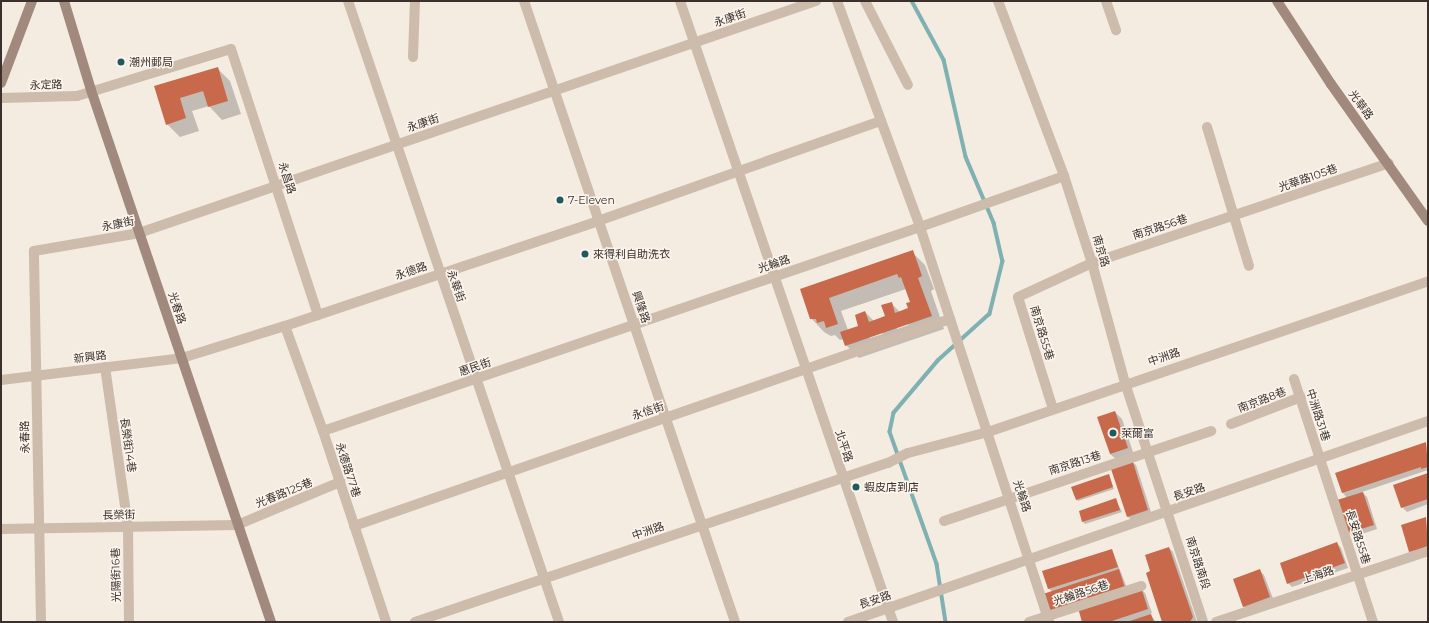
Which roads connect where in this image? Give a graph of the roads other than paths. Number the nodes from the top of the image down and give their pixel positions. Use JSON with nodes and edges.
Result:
{"nodes":[{"id":1,"x":32,"y":1,"type":"edge"},
{"id":2,"x":64,"y":1,"type":"edge"},
{"id":3,"x":348,"y":1,"type":"edge"},
{"id":4,"x":415,"y":1,"type":"edge"},
{"id":5,"x":524,"y":1,"type":"edge"},
{"id":6,"x":680,"y":1,"type":"edge"},
{"id":7,"x":816,"y":1,"type":"edge"},
{"id":8,"x":836,"y":1,"type":"edge"},
{"id":9,"x":865,"y":1,"type":"edge"},
{"id":10,"x":998,"y":1,"type":"edge"},
{"id":11,"x":1106,"y":1,"type":"edge"},
{"id":12,"x":1277,"y":1,"type":"edge"},
{"id":13,"x":1116,"y":30,"type":"dead end"},
{"id":14,"x":694,"y":43,"type":"junction"},
{"id":15,"x":232,"y":49,"type":"joint"},
{"id":16,"x":413,"y":57,"type":"dead end"},
{"id":17,"x":1,"y":83,"type":"edge"},
{"id":18,"x":908,"y":85,"type":"dead end"},
{"id":19,"x":91,"y":90,"type":"junction"},
{"id":20,"x":556,"y":90,"type":"junction"},
{"id":21,"x":1,"y":98,"type":"edge"},
{"id":22,"x":881,"y":121,"type":"junction"},
{"id":23,"x":1207,"y":127,"type":"dead end"},
{"id":24,"x":396,"y":145,"type":"junction"},
{"id":25,"x":1389,"y":163,"type":"junction"},
{"id":26,"x":739,"y":171,"type":"junction"},
{"id":27,"x":1064,"y":176,"type":"junction"},
{"id":28,"x":277,"y":184,"type":"junction"},
{"id":29,"x":1235,"y":215,"type":"junction"},
{"id":30,"x":598,"y":221,"type":"junction"},
{"id":31,"x":1428,"y":221,"type":"edge"},
{"id":32,"x":920,"y":228,"type":"junction"},
{"id":33,"x":139,"y":233,"type":"junction"},
{"id":34,"x":34,"y":251,"type":"joint"},
{"id":35,"x":1092,"y":263,"type":"junction"},
{"id":36,"x":1249,"y":266,"type":"dead end"},
{"id":37,"x":439,"y":274,"type":"junction"},
{"id":38,"x":776,"y":276,"type":"junction"},
{"id":39,"x":1428,"y":281,"type":"edge"},
{"id":40,"x":318,"y":315,"type":"junction"},
{"id":41,"x":951,"y":322,"type":"junction"},
{"id":42,"x":635,"y":325,"type":"junction"},
{"id":43,"x":285,"y":326,"type":"junction"},
{"id":44,"x":182,"y":358,"type":"junction"},
{"id":45,"x":105,"y":367,"type":"junction"},
{"id":46,"x":806,"y":369,"type":"junction"},
{"id":47,"x":36,"y":375,"type":"junction"},
{"id":48,"x":476,"y":379,"type":"junction"},
{"id":49,"x":1294,"y":379,"type":"dead end"},
{"id":50,"x":1,"y":380,"type":"edge"},
{"id":51,"x":1125,"y":383,"type":"junction"},
{"id":52,"x":1301,"y":397,"type":"junction"},
{"id":53,"x":1053,"y":409,"type":"junction"},
{"id":54,"x":666,"y":418,"type":"junction"},
{"id":55,"x":1428,"y":421,"type":"edge"},
{"id":56,"x":1231,"y":424,"type":"dead end"},
{"id":57,"x":1211,"y":431,"type":"dead end"},
{"id":58,"x":323,"y":432,"type":"junction"},
{"id":59,"x":988,"y":432,"type":"junction"},
{"id":60,"x":1147,"y":452,"type":"junction"},
{"id":61,"x":1320,"y":459,"type":"junction"},
{"id":62,"x":509,"y":472,"type":"junction"},
{"id":63,"x":842,"y":478,"type":"junction"},
{"id":64,"x":340,"y":482,"type":"junction"},
{"id":65,"x":1010,"y":497,"type":"junction"},
{"id":66,"x":1169,"y":512,"type":"junction"},
{"id":67,"x":944,"y":521,"type":"dead end"},
{"id":68,"x":237,"y":525,"type":"junction"},
{"id":69,"x":702,"y":525,"type":"junction"},
{"id":70,"x":354,"y":526,"type":"junction"},
{"id":71,"x":128,"y":527,"type":"junction"},
{"id":72,"x":39,"y":528,"type":"junction"},
{"id":73,"x":1,"y":529,"type":"edge"},
{"id":74,"x":1428,"y":551,"type":"edge"},
{"id":75,"x":1031,"y":560,"type":"junction"},
{"id":76,"x":1358,"y":575,"type":"junction"},
{"id":77,"x":545,"y":578,"type":"junction"},
{"id":78,"x":1140,"y":586,"type":"dead end"},
{"id":79,"x":888,"y":608,"type":"junction"},
{"id":80,"x":431,"y":619,"type":"edge"},
{"id":81,"x":1048,"y":619,"type":"edge"},
{"id":82,"x":41,"y":622,"type":"edge"},
{"id":83,"x":129,"y":622,"type":"edge"},
{"id":84,"x":271,"y":622,"type":"edge"},
{"id":85,"x":386,"y":622,"type":"edge"},
{"id":86,"x":415,"y":622,"type":"edge"},
{"id":87,"x":559,"y":622,"type":"edge"},
{"id":88,"x":735,"y":622,"type":"edge"},
{"id":89,"x":848,"y":622,"type":"edge"},
{"id":90,"x":893,"y":622,"type":"edge"},
{"id":91,"x":1029,"y":622,"type":"edge"},
{"id":92,"x":1204,"y":622,"type":"edge"},
{"id":93,"x":1216,"y":622,"type":"edge"},
{"id":94,"x":1373,"y":622,"type":"edge"}],
"edges":[{"from":1,"to":17,"type":"main road"},
{"from":2,"to":19,"type":"main road","name":"光春路"},
{"from":3,"to":24,"type":"street","name":"永華街"},
{"from":4,"to":16,"type":"street"},
{"from":5,"to":20,"type":"street","name":"興隆路"},
{"from":6,"to":14,"type":"street","name":"北平路"},
{"from":7,"to":14,"type":"street","name":"永康街"},
{"from":8,"to":22,"type":"street"},
{"from":9,"to":18,"type":"street"},
{"from":10,"to":27,"type":"street","name":"南京路"},
{"from":11,"to":13,"type":"street"},
{"from":12,"to":25,"type":"main road","name":"光華路"},
{"from":14,"to":20,"type":"street","name":"永康街"},
{"from":14,"to":26,"type":"street","name":"北平路"},
{"from":15,"to":19,"type":"street","name":"永定路"},
{"from":15,"to":28,"type":"street","name":"永昌路"},
{"from":19,"to":21,"type":"street","name":"永定路"},
{"from":19,"to":33,"type":"main road","name":"光春路"},
{"from":20,"to":24,"type":"street","name":"永康街"},
{"from":20,"to":30,"type":"street","name":"興隆路"},
{"from":22,"to":26,"type":"street","name":"永德路"},
{"from":22,"to":32,"type":"street"},
{"from":23,"to":29,"type":"street"},
{"from":24,"to":28,"type":"street","name":"永康街"},
{"from":24,"to":37,"type":"street","name":"永華街"},
{"from":25,"to":29,"type":"street","name":"光華路105巷"},
{"from":25,"to":31,"type":"main road","name":"光華路"},
{"from":26,"to":30,"type":"street","name":"永德路"},
{"from":26,"to":38,"type":"street","name":"北平路"},
{"from":27,"to":32,"type":"street","name":"光輪路"},
{"from":27,"to":35,"type":"street","name":"南京路"},
{"from":28,"to":33,"type":"street","name":"永康街"},
{"from":28,"to":40,"type":"street","name":"永昌路"},
{"from":29,"to":35,"type":"street","name":"南京路56巷"},
{"from":29,"to":36,"type":"street"},
{"from":30,"to":37,"type":"street","name":"永德路"},
{"from":30,"to":42,"type":"street","name":"興隆路"},
{"from":32,"to":38,"type":"street","name":"光輪路"},
{"from":32,"to":41,"type":"street"},
{"from":33,"to":34,"type":"street","name":"永康街"},
{"from":33,"to":44,"type":"main road","name":"光春路"},
{"from":34,"to":47,"type":"street","name":"永春路"},
{"from":35,"to":51,"type":"street","name":"南京路"},
{"from":35,"to":53,"type":"street","name":"南京路55巷"},
{"from":37,"to":40,"type":"street","name":"永德路"},
{"from":37,"to":48,"type":"street","name":"永華街"},
{"from":38,"to":42,"type":"street","name":"光輪路"},
{"from":38,"to":46,"type":"street","name":"北平路"},
{"from":39,"to":51,"type":"street","name":"中洲路"},
{"from":40,"to":43,"type":"street","name":"永德路"},
{"from":41,"to":46,"type":"street","name":"永信街"},
{"from":41,"to":59,"type":"street","name":"光輪路"},
{"from":42,"to":48,"type":"street","name":"惠民街"},
{"from":42,"to":54,"type":"street","name":"興隆路"},
{"from":43,"to":44,"type":"street","name":"永德路"},
{"from":43,"to":58,"type":"street","name":"永德路77巷"},
{"from":44,"to":45,"type":"street","name":"新興路"},
{"from":44,"to":68,"type":"main road","name":"光春路"},
{"from":45,"to":47,"type":"street","name":"新興路"},
{"from":45,"to":71,"type":"street","name":"長榮街14巷"},
{"from":46,"to":54,"type":"street","name":"永信街"},
{"from":46,"to":63,"type":"street","name":"北平路"},
{"from":47,"to":50,"type":"street","name":"新興路"},
{"from":47,"to":72,"type":"street","name":"永春路"},
{"from":48,"to":58,"type":"street","name":"惠民街"},
{"from":48,"to":62,"type":"street","name":"永華街"},
{"from":49,"to":52,"type":"street","name":"中洲路31巷"},
{"from":51,"to":53,"type":"street","name":"中洲路"},
{"from":51,"to":60,"type":"street","name":"南京路"},
{"from":52,"to":56,"type":"street","name":"南京路8巷"},
{"from":52,"to":61,"type":"street","name":"中洲路31巷"},
{"from":53,"to":59,"type":"street","name":"中洲路"},
{"from":54,"to":62,"type":"street","name":"永信街"},
{"from":54,"to":69,"type":"street","name":"興隆路"},
{"from":55,"to":61,"type":"street","name":"長安路"},
{"from":57,"to":60,"type":"street"},
{"from":58,"to":64,"type":"street","name":"永德路77巷"},
{"from":59,"to":63,"type":"street","name":"中洲路"},
{"from":59,"to":65,"type":"street","name":"光輪路"},
{"from":60,"to":65,"type":"street","name":"南京路13巷"},
{"from":60,"to":66,"type":"street","name":"南京路"},
{"from":61,"to":66,"type":"street","name":"長安路"},
{"from":61,"to":76,"type":"street","name":"長安路55巷"},
{"from":62,"to":70,"type":"street","name":"永信街"},
{"from":62,"to":77,"type":"street","name":"永華街"},
{"from":63,"to":69,"type":"street","name":"中洲路"},
{"from":63,"to":79,"type":"street","name":"北平路"},
{"from":64,"to":68,"type":"street","name":"光春路125巷"},
{"from":64,"to":70,"type":"street","name":"永德路77巷"},
{"from":65,"to":67,"type":"street","name":"南京路13巷"},
{"from":65,"to":75,"type":"street","name":"光輪路"},
{"from":66,"to":75,"type":"street","name":"長安路"},
{"from":66,"to":92,"type":"street","name":"南京路南段"},
{"from":68,"to":71,"type":"street","name":"長榮街"},
{"from":68,"to":84,"type":"main road","name":"光春路"},
{"from":69,"to":77,"type":"street","name":"中洲路"},
{"from":69,"to":88,"type":"street","name":"興隆路"},
{"from":70,"to":85,"type":"street","name":"永德路77巷"},
{"from":71,"to":72,"type":"street","name":"長榮街"},
{"from":71,"to":83,"type":"street","name":"光陽街16巷"},
{"from":72,"to":73,"type":"street","name":"長榮街"},
{"from":72,"to":82,"type":"street","name":"永春路"},
{"from":74,"to":76,"type":"street","name":"上海路"},
{"from":75,"to":79,"type":"street","name":"長安路"},
{"from":75,"to":81,"type":"street","name":"光輪路"},
{"from":76,"to":93,"type":"street","name":"上海路"},
{"from":76,"to":94,"type":"street","name":"長安路55巷"},
{"from":77,"to":80,"type":"street","name":"中洲路"},
{"from":77,"to":87,"type":"street","name":"永華街"},
{"from":78,"to":81,"type":"street","name":"光輪路56巷"},
{"from":79,"to":89,"type":"street","name":"長安路"},
{"from":79,"to":90,"type":"street","name":"北平路"},
{"from":80,"to":86,"type":"street","name":"中洲路"},
{"from":81,"to":91,"type":"street","name":"光輪路56巷"}]}
